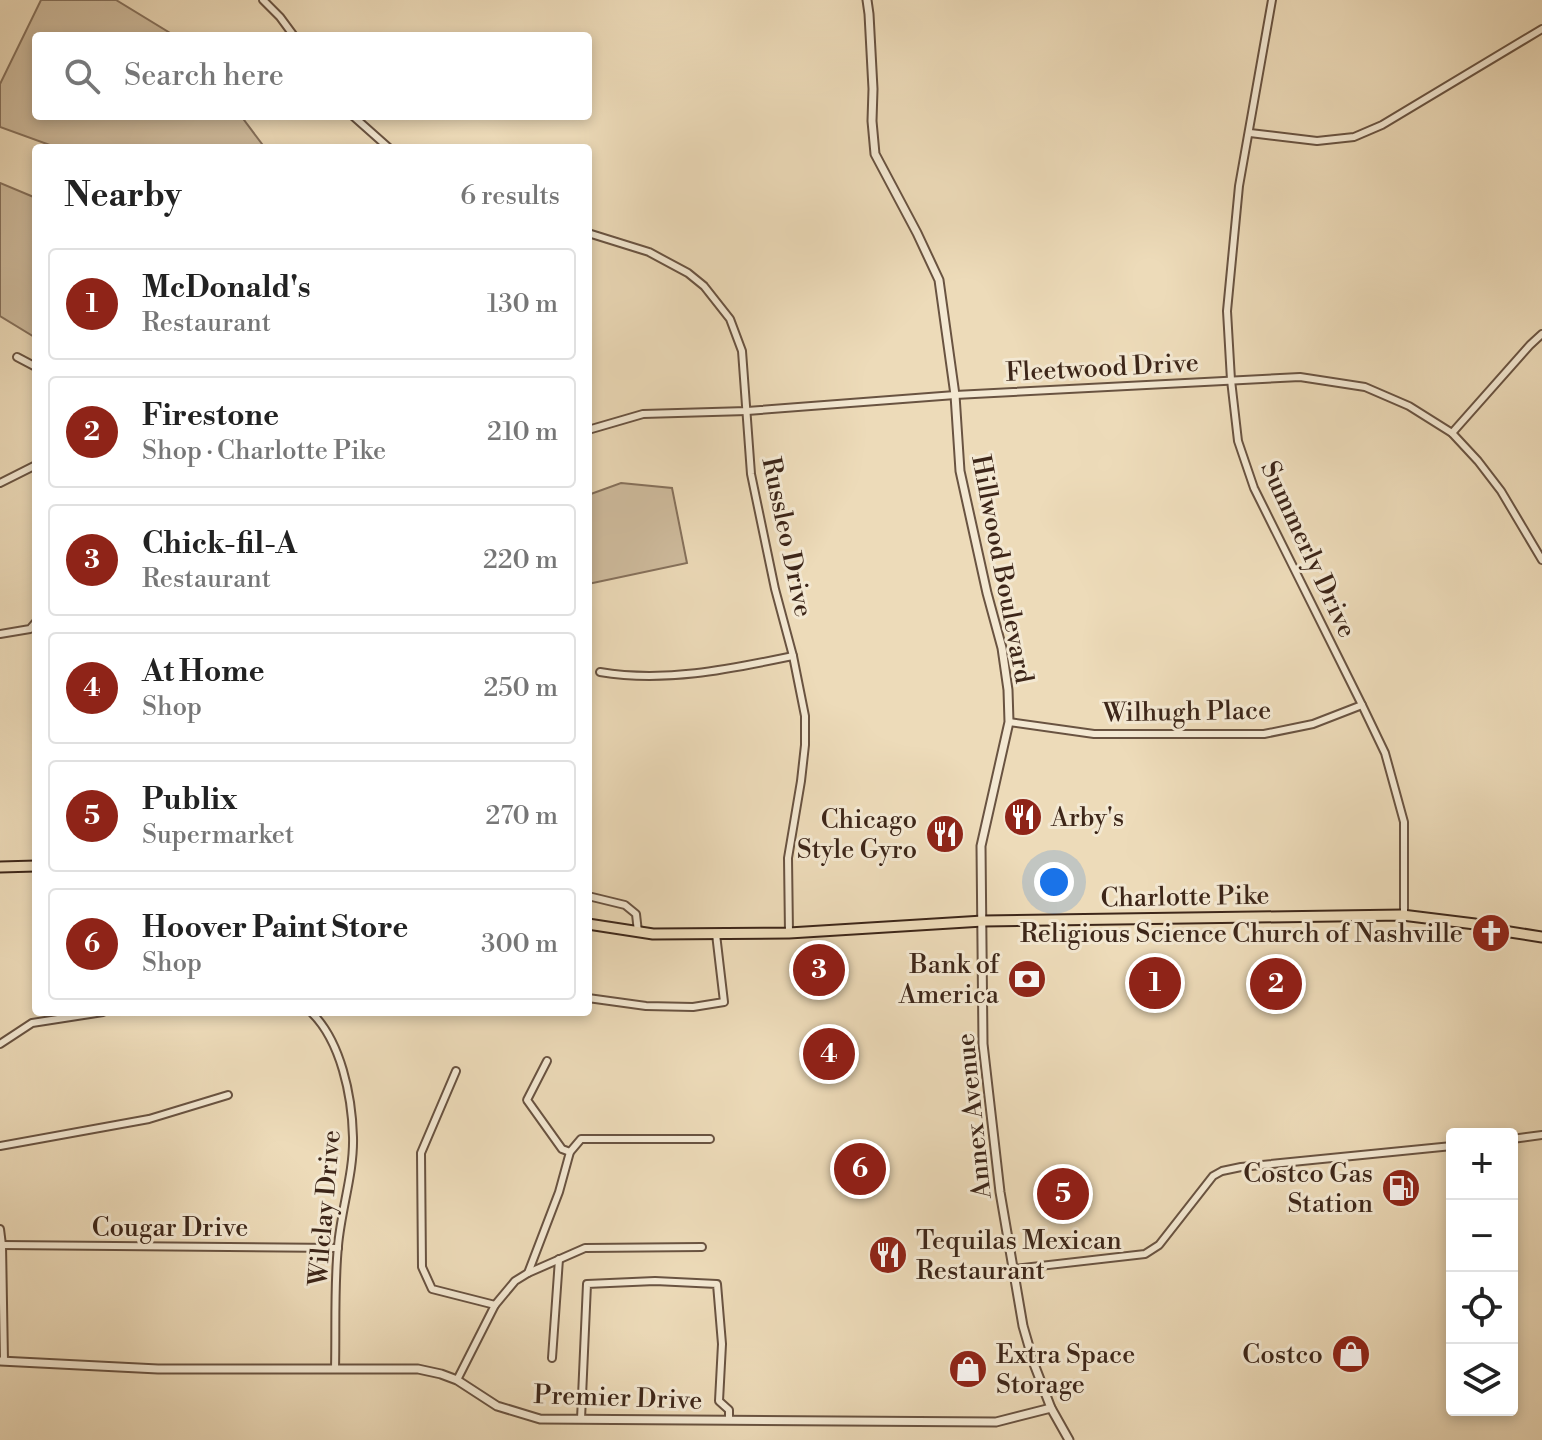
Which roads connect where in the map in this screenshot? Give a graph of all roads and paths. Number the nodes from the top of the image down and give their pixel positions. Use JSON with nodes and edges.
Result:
{"nodes":[{"id":1,"x":867,"y":0,"type":"edge"},
{"id":2,"x":1272,"y":0,"type":"edge"},
{"id":3,"x":265,"y":1,"type":"edge"},
{"id":4,"x":1542,"y":29,"type":"edge"},
{"id":5,"x":291,"y":32,"type":"edge"},
{"id":6,"x":358,"y":120,"type":"edge"},
{"id":7,"x":1250,"y":133,"type":"junction"},
{"id":8,"x":384,"y":144,"type":"edge"},
{"id":9,"x":592,"y":234,"type":"edge"},
{"id":10,"x":1542,"y":334,"type":"edge"},
{"id":11,"x":17,"y":357,"type":"dead end"},
{"id":12,"x":32,"y":365,"type":"edge"},
{"id":13,"x":1231,"y":380,"type":"junction"},
{"id":14,"x":955,"y":395,"type":"junction"},
{"id":15,"x":747,"y":411,"type":"junction"},
{"id":16,"x":592,"y":429,"type":"edge"},
{"id":17,"x":1452,"y":433,"type":"junction"},
{"id":18,"x":32,"y":467,"type":"edge"},
{"id":19,"x":0,"y":483,"type":"edge"},
{"id":20,"x":1542,"y":560,"type":"edge"},
{"id":21,"x":32,"y":627,"type":"edge"},
{"id":22,"x":0,"y":634,"type":"edge"},
{"id":23,"x":793,"y":656,"type":"junction"},
{"id":24,"x":600,"y":672,"type":"dead end"},
{"id":25,"x":1362,"y":705,"type":"junction"},
{"id":26,"x":1009,"y":722,"type":"junction"},
{"id":27,"x":32,"y":866,"type":"edge"},
{"id":28,"x":0,"y":867,"type":"edge"},
{"id":29,"x":592,"y":897,"type":"edge"},
{"id":30,"x":1404,"y":915,"type":"junction"},
{"id":31,"x":983,"y":921,"type":"junction"},
{"id":32,"x":592,"y":925,"type":"edge"},
{"id":33,"x":638,"y":932,"type":"junction"},
{"id":34,"x":789,"y":933,"type":"junction"},
{"id":35,"x":716,"y":934,"type":"junction"},
{"id":36,"x":1542,"y":937,"type":"edge"},
{"id":37,"x":592,"y":999,"type":"edge"},
{"id":38,"x":77,"y":1016,"type":"edge"},
{"id":39,"x":315,"y":1016,"type":"edge"},
{"id":40,"x":0,"y":1044,"type":"edge"},
{"id":41,"x":547,"y":1061,"type":"dead end"},
{"id":42,"x":456,"y":1071,"type":"dead end"},
{"id":43,"x":228,"y":1095,"type":"dead end"},
{"id":44,"x":1542,"y":1135,"type":"edge"},
{"id":45,"x":1518,"y":1138,"type":"edge"},
{"id":46,"x":710,"y":1139,"type":"dead end"},
{"id":47,"x":0,"y":1146,"type":"edge"},
{"id":48,"x":1446,"y":1147,"type":"edge"},
{"id":49,"x":570,"y":1152,"type":"junction"},
{"id":50,"x":0,"y":1229,"type":"edge"},
{"id":51,"x":2,"y":1245,"type":"junction"},
{"id":52,"x":702,"y":1247,"type":"dead end"},
{"id":53,"x":338,"y":1248,"type":"junction"},
{"id":54,"x":559,"y":1259,"type":"junction"},
{"id":55,"x":1013,"y":1269,"type":"junction"},
{"id":56,"x":528,"y":1273,"type":"junction"},
{"id":57,"x":495,"y":1305,"type":"junction"},
{"id":58,"x":552,"y":1358,"type":"dead end"},
{"id":59,"x":2,"y":1361,"type":"edge"},
{"id":60,"x":335,"y":1369,"type":"junction"},
{"id":61,"x":457,"y":1380,"type":"junction"},
{"id":62,"x":1051,"y":1408,"type":"junction"},
{"id":63,"x":581,"y":1419,"type":"junction"},
{"id":64,"x":729,"y":1420,"type":"junction"},
{"id":65,"x":1069,"y":1440,"type":"edge"}],
"edges":[{"from":1,"to":14,"type":"street","name":"Hillwood Boulevard"},
{"from":2,"to":7,"type":"street","name":"Summerly Drive"},
{"from":3,"to":5,"type":"street"},
{"from":4,"to":7,"type":"street"},
{"from":6,"to":8,"type":"street"},
{"from":7,"to":13,"type":"street","name":"Summerly Drive"},
{"from":9,"to":15,"type":"street","name":"Russleo Drive"},
{"from":10,"to":17,"type":"street"},
{"from":11,"to":12,"type":"street"},
{"from":13,"to":14,"type":"street","name":"Fleetwood Drive"},
{"from":13,"to":17,"type":"street","name":"Fleetwood Drive"},
{"from":13,"to":25,"type":"street","name":"Summerly Drive"},
{"from":14,"to":15,"type":"street","name":"Fleetwood Drive"},
{"from":14,"to":26,"type":"street","name":"Hillwood Boulevard"},
{"from":15,"to":16,"type":"street","name":"Fleetwood Drive"},
{"from":15,"to":23,"type":"street","name":"Russleo Drive"},
{"from":17,"to":20,"type":"street","name":"Fleetwood Drive"},
{"from":18,"to":19,"type":"street"},
{"from":21,"to":22,"type":"street"},
{"from":23,"to":24,"type":"street"},
{"from":23,"to":34,"type":"street","name":"Russleo Drive"},
{"from":25,"to":26,"type":"street","name":"Wilhugh Place"},
{"from":25,"to":30,"type":"street","name":"Summerly Drive"},
{"from":26,"to":31,"type":"street","name":"Hillwood Boulevard"},
{"from":27,"to":28,"type":"main road"},
{"from":29,"to":33,"type":"street"},
{"from":30,"to":31,"type":"main road","name":"Charlotte Pike"},
{"from":30,"to":36,"type":"main road","name":"Charlotte Pike"},
{"from":31,"to":34,"type":"main road","name":"Charlotte Pike"},
{"from":31,"to":55,"type":"street","name":"Annex Avenue"},
{"from":32,"to":33,"type":"main road","name":"Charlotte Pike"},
{"from":33,"to":35,"type":"main road","name":"Charlotte Pike"},
{"from":34,"to":35,"type":"main road","name":"Charlotte Pike"},
{"from":35,"to":37,"type":"street"},
{"from":38,"to":40,"type":"street"},
{"from":39,"to":53,"type":"street","name":"Wilclay Drive"},
{"from":41,"to":49,"type":"street"},
{"from":42,"to":57,"type":"street"},
{"from":43,"to":47,"type":"street"},
{"from":44,"to":45,"type":"street"},
{"from":46,"to":49,"type":"street"},
{"from":48,"to":55,"type":"street"},
{"from":49,"to":56,"type":"street"},
{"from":50,"to":51,"type":"street"},
{"from":51,"to":53,"type":"street","name":"Cougar Drive"},
{"from":51,"to":59,"type":"street"},
{"from":52,"to":54,"type":"street"},
{"from":53,"to":60,"type":"street","name":"Wilclay Drive"},
{"from":54,"to":56,"type":"street"},
{"from":54,"to":58,"type":"street"},
{"from":55,"to":62,"type":"street","name":"Annex Avenue"},
{"from":56,"to":57,"type":"street"},
{"from":57,"to":61,"type":"street"},
{"from":59,"to":60,"type":"street","name":"Premier Drive"},
{"from":60,"to":61,"type":"street","name":"Premier Drive"},
{"from":61,"to":63,"type":"street","name":"Premier Drive"},
{"from":62,"to":64,"type":"street","name":"Premier Drive"},
{"from":62,"to":65,"type":"street","name":"Annex Avenue"},
{"from":63,"to":64,"type":"street","name":"Premier Drive"},
{"from":63,"to":64,"type":"street"}]}
